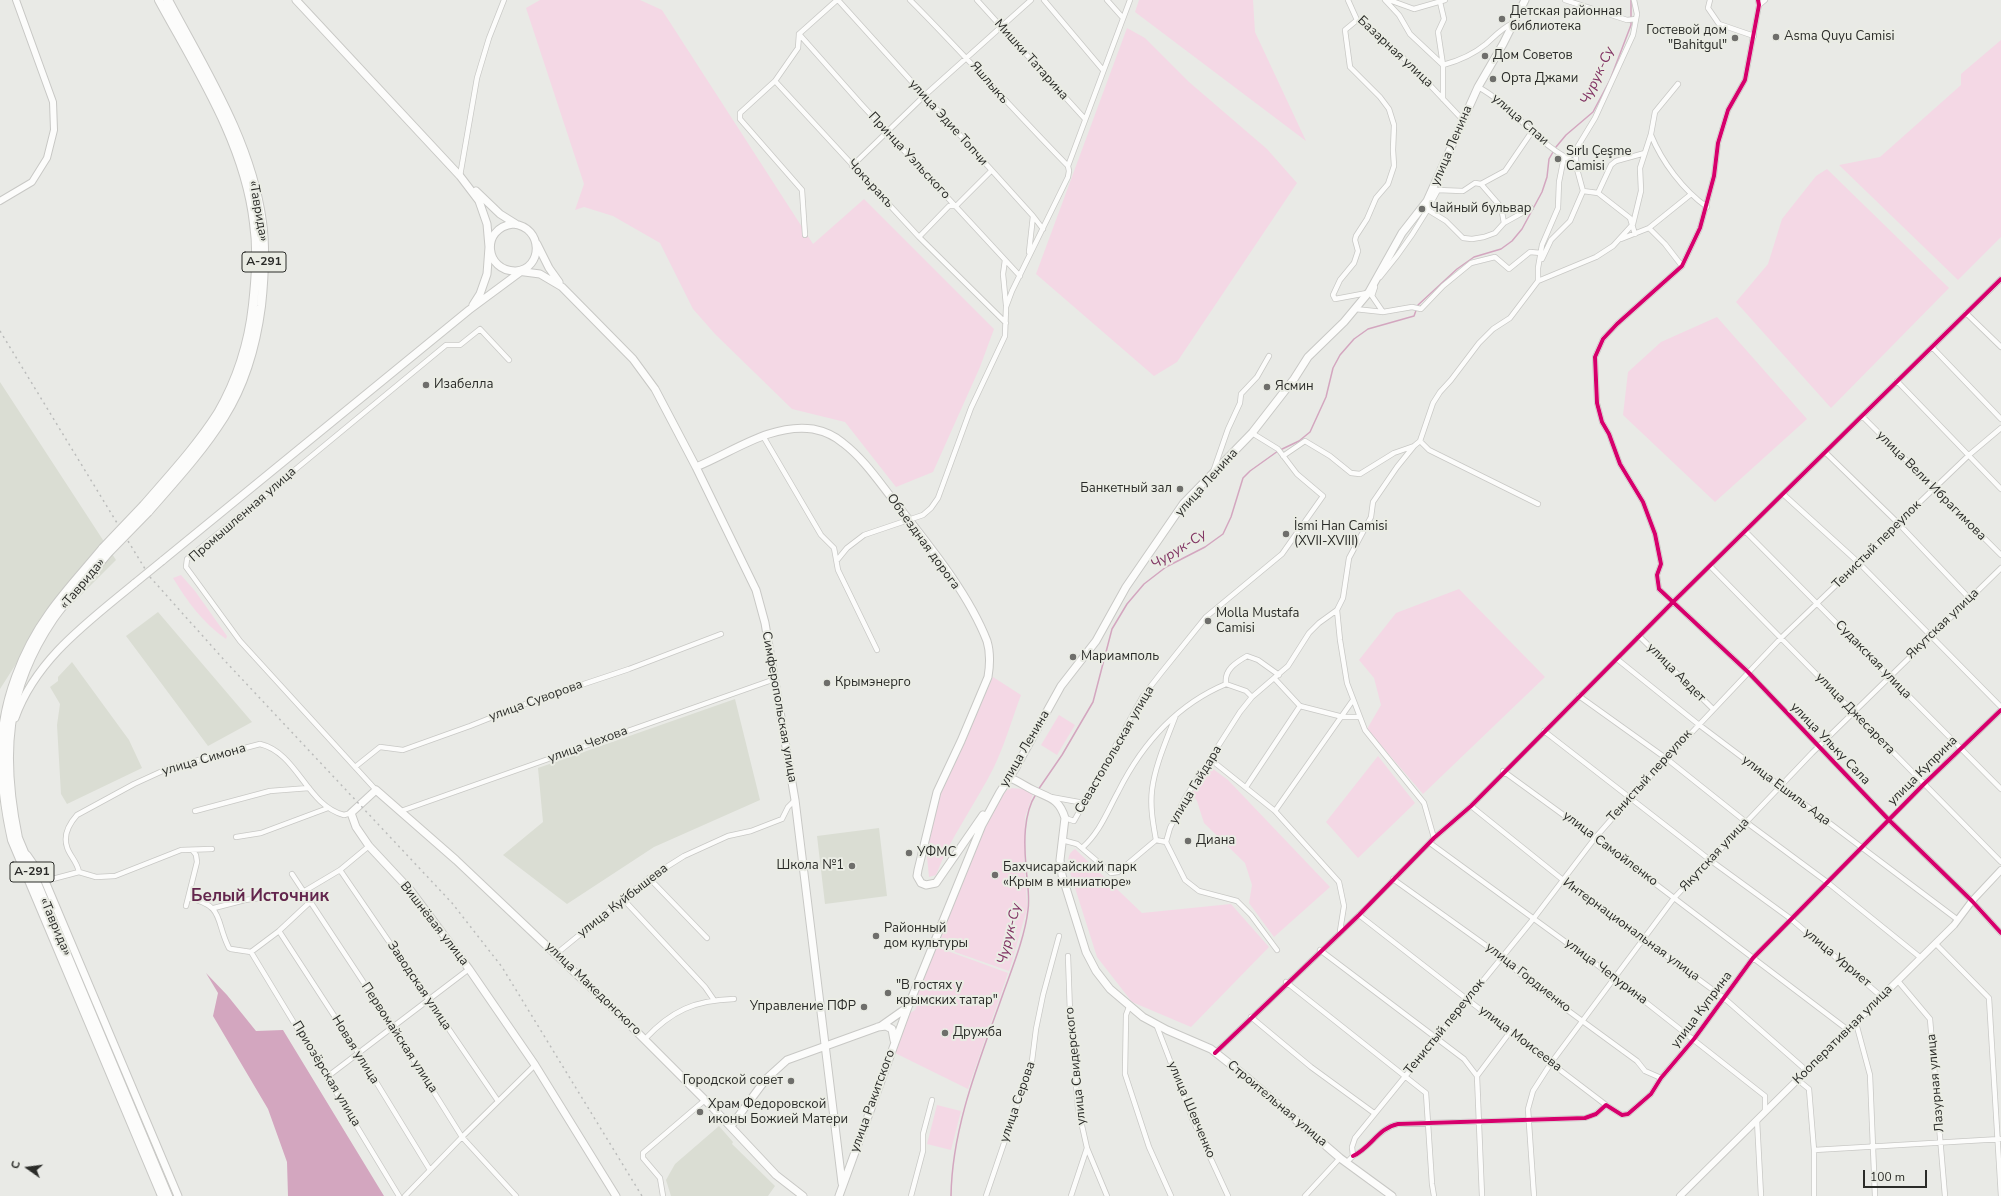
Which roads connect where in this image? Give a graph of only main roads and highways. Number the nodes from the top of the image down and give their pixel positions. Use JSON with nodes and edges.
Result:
{"nodes":[{"id":1,"x":159,"y":0,"type":"edge"},
{"id":2,"x":168,"y":0,"type":"edge"},
{"id":3,"x":296,"y":0,"type":"edge"},
{"id":4,"x":1525,"y":0,"type":"edge"},
{"id":5,"x":467,"y":184,"type":"junction"},
{"id":6,"x":520,"y":225,"type":"junction"},
{"id":7,"x":537,"y":244,"type":"junction"},
{"id":8,"x":489,"y":247,"type":"junction"},
{"id":9,"x":521,"y":270,"type":"junction"},
{"id":10,"x":562,"y":287,"type":"junction"},
{"id":11,"x":469,"y":310,"type":"junction"},
{"id":12,"x":696,"y":467,"type":"junction"},
{"id":13,"x":146,"y":508,"type":"junction"},
{"id":14,"x":105,"y":550,"type":"junction"},
{"id":15,"x":10,"y":732,"type":"junction"},
{"id":16,"x":1010,"y":778,"type":"junction"},
{"id":17,"x":1000,"y":792,"type":"junction"},
{"id":18,"x":350,"y":813,"type":"joint"},
{"id":19,"x":21,"y":846,"type":"junction"},
{"id":20,"x":908,"y":1007,"type":"junction"},
{"id":21,"x":877,"y":1027,"type":"junction"},
{"id":22,"x":825,"y":1044,"type":"junction"},
{"id":23,"x":893,"y":1044,"type":"junction"},
{"id":24,"x":731,"y":1126,"type":"junction"},
{"id":25,"x":842,"y":1185,"type":"junction"},
{"id":26,"x":162,"y":1196,"type":"edge"},
{"id":27,"x":168,"y":1196,"type":"edge"},
{"id":28,"x":178,"y":1196,"type":"edge"},
{"id":29,"x":616,"y":1196,"type":"edge"},
{"id":30,"x":803,"y":1196,"type":"edge"},
{"id":31,"x":839,"y":1196,"type":"edge"},
{"id":32,"x":843,"y":1196,"type":"edge"},
{"id":33,"x":1392,"y":1196,"type":"edge"}],
"edges":[{"from":1,"to":13,"type":"highway","name":"«Таврида»","number":"А-291"},
{"from":2,"to":13,"type":"highway","name":"«Таврида»","number":"А-291"},
{"from":3,"to":5,"type":"main road"},
{"from":4,"to":16,"type":"main road","name":"улица Ленина"},
{"from":5,"to":6,"type":"main road"},
{"from":5,"to":8,"type":"main road"},
{"from":6,"to":7,"type":"main road"},
{"from":6,"to":8,"type":"main road"},
{"from":7,"to":9,"type":"main road"},
{"from":7,"to":10,"type":"main road","name":"Симферопольская улица"},
{"from":8,"to":9,"type":"main road"},
{"from":8,"to":11,"type":"main road"},
{"from":9,"to":10,"type":"main road","name":"Симферопольская улица"},
{"from":9,"to":11,"type":"main road"},
{"from":10,"to":12,"type":"main road","name":"Симферопольская улица"},
{"from":11,"to":15,"type":"main road","bridge":true},
{"from":12,"to":17,"type":"main road","name":"Объездная дорога"},
{"from":12,"to":22,"type":"main road","name":"Симферопольская улица"},
{"from":13,"to":14,"type":"highway","name":"«Таврида»","number":"А-291","bridge":true},
{"from":14,"to":15,"type":"highway","name":"«Таврида»","number":"А-291"},
{"from":14,"to":26,"type":"highway","name":"«Таврида»","number":"А-291"},
{"from":15,"to":19,"type":"highway","name":"«Таврида»","number":"А-291"},
{"from":16,"to":17,"type":"main road","name":"улица Ленина"},
{"from":16,"to":33,"type":"main road","name":"Строительная улица"},
{"from":17,"to":20,"type":"main road","name":"улица Ленина"},
{"from":18,"to":24,"type":"main road","name":"улица Македонского"},
{"from":18,"to":29,"type":"main road","name":"Вишнёвая улица"},
{"from":19,"to":27,"type":"highway","name":"«Таврида»","number":"А-291"},
{"from":19,"to":28,"type":"main road"},
{"from":20,"to":21,"type":"main road"},
{"from":20,"to":23,"type":"main road","name":"улица Ракитского"},
{"from":21,"to":22,"type":"main road"},
{"from":21,"to":23,"type":"main road"},
{"from":22,"to":24,"type":"main road"},
{"from":22,"to":25,"type":"main road","name":"Симферопольская улица"},
{"from":23,"to":25,"type":"main road","name":"улица Ракитского"},
{"from":24,"to":30,"type":"main road","name":"улица Македонского"},
{"from":25,"to":31,"type":"main road","name":"улица Ракитского"},
{"from":25,"to":32,"type":"main road","name":"Симферопольская улица"}]}
